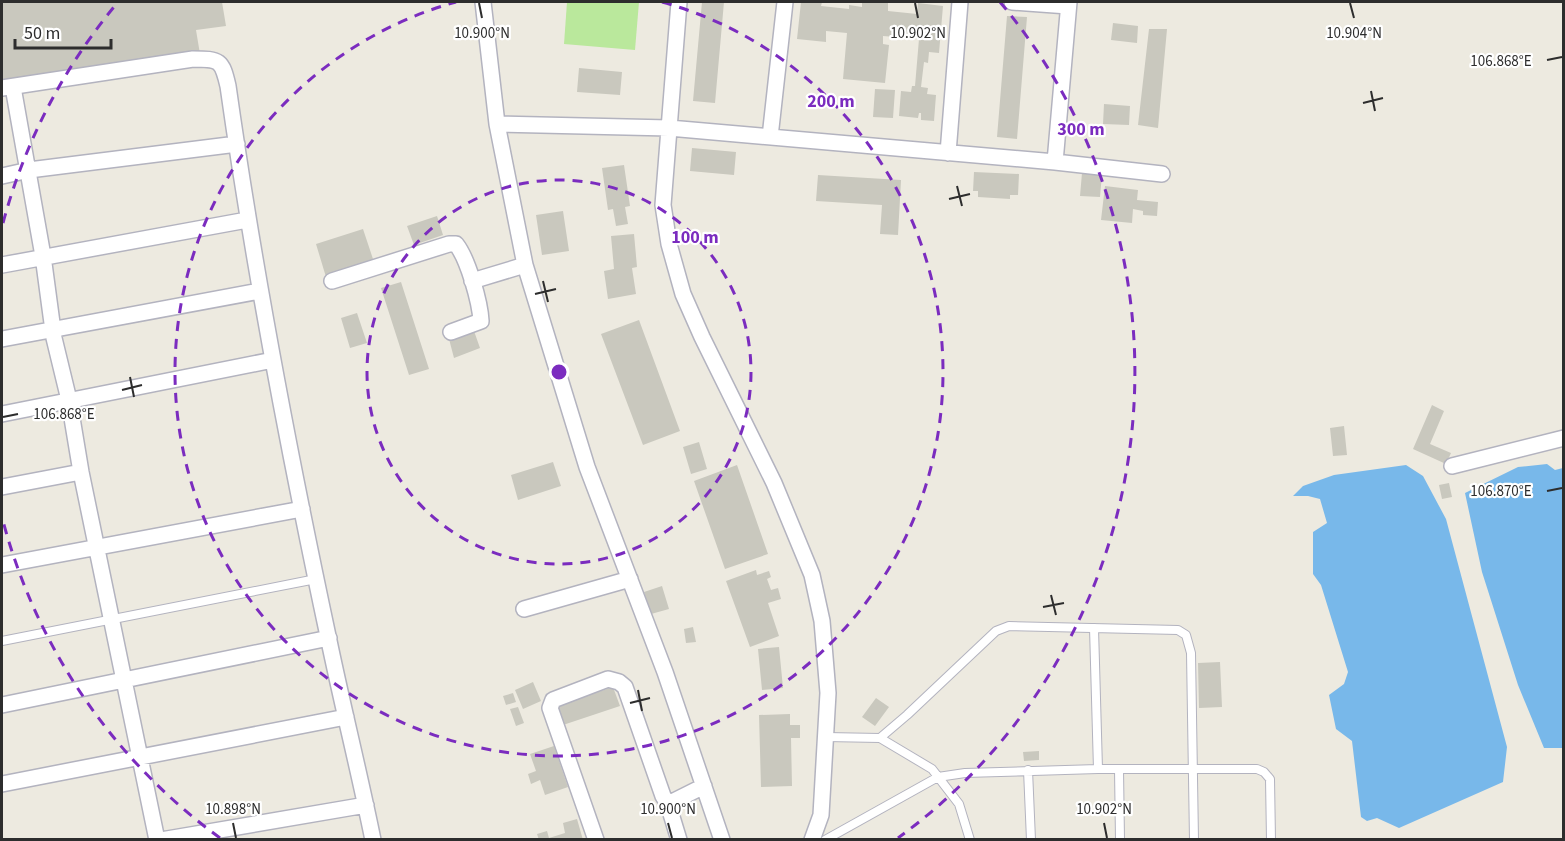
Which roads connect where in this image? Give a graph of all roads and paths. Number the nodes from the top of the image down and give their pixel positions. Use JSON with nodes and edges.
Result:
{"nodes":[{"id":1,"x":483,"y":2,"type":"edge"},
{"id":2,"x":679,"y":2,"type":"edge"},
{"id":3,"x":785,"y":2,"type":"edge"},
{"id":4,"x":960,"y":2,"type":"edge"},
{"id":5,"x":1012,"y":2,"type":"edge"},
{"id":6,"x":1068,"y":4,"type":"edge"},
{"id":7,"x":7,"y":87,"type":"edge"},
{"id":8,"x":497,"y":124,"type":"junction"},
{"id":9,"x":669,"y":128,"type":"junction"},
{"id":10,"x":770,"y":137,"type":"junction"},
{"id":11,"x":237,"y":144,"type":"junction"},
{"id":12,"x":948,"y":153,"type":"junction"},
{"id":13,"x":1055,"y":162,"type":"junction"},
{"id":14,"x":29,"y":170,"type":"junction"},
{"id":15,"x":1162,"y":174,"type":"dead end"},
{"id":16,"x":2,"y":176,"type":"edge"},
{"id":17,"x":247,"y":220,"type":"junction"},
{"id":18,"x":43,"y":256,"type":"junction"},
{"id":19,"x":2,"y":265,"type":"edge"},
{"id":20,"x":525,"y":265,"type":"junction"},
{"id":21,"x":332,"y":281,"type":"dead end"},
{"id":22,"x":472,"y":281,"type":"junction"},
{"id":23,"x":260,"y":291,"type":"junction"},
{"id":24,"x":53,"y":329,"type":"junction"},
{"id":25,"x":451,"y":332,"type":"dead end"},
{"id":26,"x":2,"y":339,"type":"edge"},
{"id":27,"x":273,"y":360,"type":"junction"},
{"id":28,"x":69,"y":400,"type":"junction"},
{"id":29,"x":2,"y":414,"type":"edge"},
{"id":30,"x":1563,"y":438,"type":"edge"},
{"id":31,"x":1452,"y":466,"type":"dead end"},
{"id":32,"x":81,"y":472,"type":"junction"},
{"id":33,"x":2,"y":487,"type":"edge"},
{"id":34,"x":302,"y":509,"type":"junction"},
{"id":35,"x":97,"y":548,"type":"junction"},
{"id":36,"x":2,"y":565,"type":"edge"},
{"id":37,"x":316,"y":579,"type":"junction"},
{"id":38,"x":630,"y":579,"type":"junction"},
{"id":39,"x":524,"y":609,"type":"dead end"},
{"id":40,"x":112,"y":619,"type":"junction"},
{"id":41,"x":1094,"y":628,"type":"junction"},
{"id":42,"x":329,"y":638,"type":"junction"},
{"id":43,"x":2,"y":641,"type":"edge"},
{"id":44,"x":124,"y":679,"type":"junction"},
{"id":45,"x":2,"y":705,"type":"edge"},
{"id":46,"x":346,"y":717,"type":"junction"},
{"id":47,"x":826,"y":736,"type":"junction"},
{"id":48,"x":880,"y":738,"type":"junction"},
{"id":49,"x":140,"y":757,"type":"junction"},
{"id":50,"x":1098,"y":769,"type":"junction"},
{"id":51,"x":1119,"y":769,"type":"junction"},
{"id":52,"x":1192,"y":769,"type":"junction"},
{"id":53,"x":1028,"y":770,"type":"junction"},
{"id":54,"x":938,"y":777,"type":"junction"},
{"id":55,"x":2,"y":784,"type":"edge"},
{"id":56,"x":704,"y":786,"type":"junction"},
{"id":57,"x":668,"y":804,"type":"junction"},
{"id":58,"x":366,"y":805,"type":"junction"},
{"id":59,"x":159,"y":840,"type":"edge"},
{"id":60,"x":373,"y":840,"type":"edge"},
{"id":61,"x":596,"y":840,"type":"edge"},
{"id":62,"x":679,"y":840,"type":"edge"},
{"id":63,"x":722,"y":840,"type":"edge"},
{"id":64,"x":812,"y":840,"type":"edge"},
{"id":65,"x":825,"y":840,"type":"edge"},
{"id":66,"x":970,"y":840,"type":"edge"},
{"id":67,"x":1031,"y":840,"type":"edge"},
{"id":68,"x":1120,"y":840,"type":"edge"},
{"id":69,"x":1194,"y":840,"type":"edge"},
{"id":70,"x":1271,"y":840,"type":"edge"}],
"edges":[{"from":1,"to":8,"type":"street"},
{"from":2,"to":9,"type":"street"},
{"from":3,"to":10,"type":"street"},
{"from":4,"to":12,"type":"street"},
{"from":5,"to":6,"type":"street"},
{"from":6,"to":13,"type":"street"},
{"from":7,"to":11,"type":"street"},
{"from":7,"to":14,"type":"street"},
{"from":8,"to":9,"type":"street"},
{"from":8,"to":20,"type":"street"},
{"from":9,"to":10,"type":"street"},
{"from":9,"to":47,"type":"street"},
{"from":10,"to":12,"type":"street"},
{"from":11,"to":14,"type":"street"},
{"from":11,"to":17,"type":"street"},
{"from":12,"to":13,"type":"street"},
{"from":13,"to":15,"type":"street"},
{"from":14,"to":16,"type":"street"},
{"from":14,"to":18,"type":"street"},
{"from":17,"to":18,"type":"street"},
{"from":17,"to":23,"type":"street"},
{"from":18,"to":19,"type":"street"},
{"from":18,"to":24,"type":"street"},
{"from":20,"to":22,"type":"street"},
{"from":20,"to":38,"type":"street"},
{"from":21,"to":22,"type":"street"},
{"from":22,"to":25,"type":"street"},
{"from":23,"to":24,"type":"street"},
{"from":23,"to":27,"type":"street"},
{"from":24,"to":26,"type":"street"},
{"from":24,"to":28,"type":"street"},
{"from":27,"to":28,"type":"street"},
{"from":27,"to":34,"type":"street"},
{"from":28,"to":29,"type":"street"},
{"from":28,"to":32,"type":"street"},
{"from":30,"to":31,"type":"street"},
{"from":32,"to":33,"type":"street"},
{"from":32,"to":35,"type":"street"},
{"from":34,"to":35,"type":"street"},
{"from":34,"to":37,"type":"street"},
{"from":35,"to":36,"type":"street"},
{"from":35,"to":40,"type":"street"},
{"from":37,"to":40,"type":"lane"},
{"from":37,"to":42,"type":"street"},
{"from":38,"to":39,"type":"street"},
{"from":38,"to":56,"type":"street"},
{"from":40,"to":43,"type":"lane"},
{"from":40,"to":44,"type":"street"},
{"from":41,"to":48,"type":"lane"},
{"from":41,"to":50,"type":"lane"},
{"from":41,"to":52,"type":"lane"},
{"from":42,"to":44,"type":"street"},
{"from":42,"to":46,"type":"street"},
{"from":44,"to":45,"type":"street"},
{"from":44,"to":49,"type":"street"},
{"from":46,"to":49,"type":"street"},
{"from":46,"to":58,"type":"street"},
{"from":47,"to":48,"type":"lane"},
{"from":47,"to":64,"type":"street"},
{"from":48,"to":54,"type":"lane"},
{"from":49,"to":55,"type":"street"},
{"from":49,"to":59,"type":"street"},
{"from":50,"to":51,"type":"lane"},
{"from":50,"to":53,"type":"lane"},
{"from":51,"to":52,"type":"lane"},
{"from":51,"to":68,"type":"lane"},
{"from":52,"to":69,"type":"lane"},
{"from":52,"to":70,"type":"lane"},
{"from":53,"to":54,"type":"lane"},
{"from":53,"to":67,"type":"lane"},
{"from":54,"to":65,"type":"lane"},
{"from":54,"to":66,"type":"lane"},
{"from":56,"to":57,"type":"street"},
{"from":56,"to":63,"type":"street"},
{"from":57,"to":61,"type":"street"},
{"from":57,"to":62,"type":"street"},
{"from":58,"to":59,"type":"street"},
{"from":58,"to":60,"type":"street"}]}
